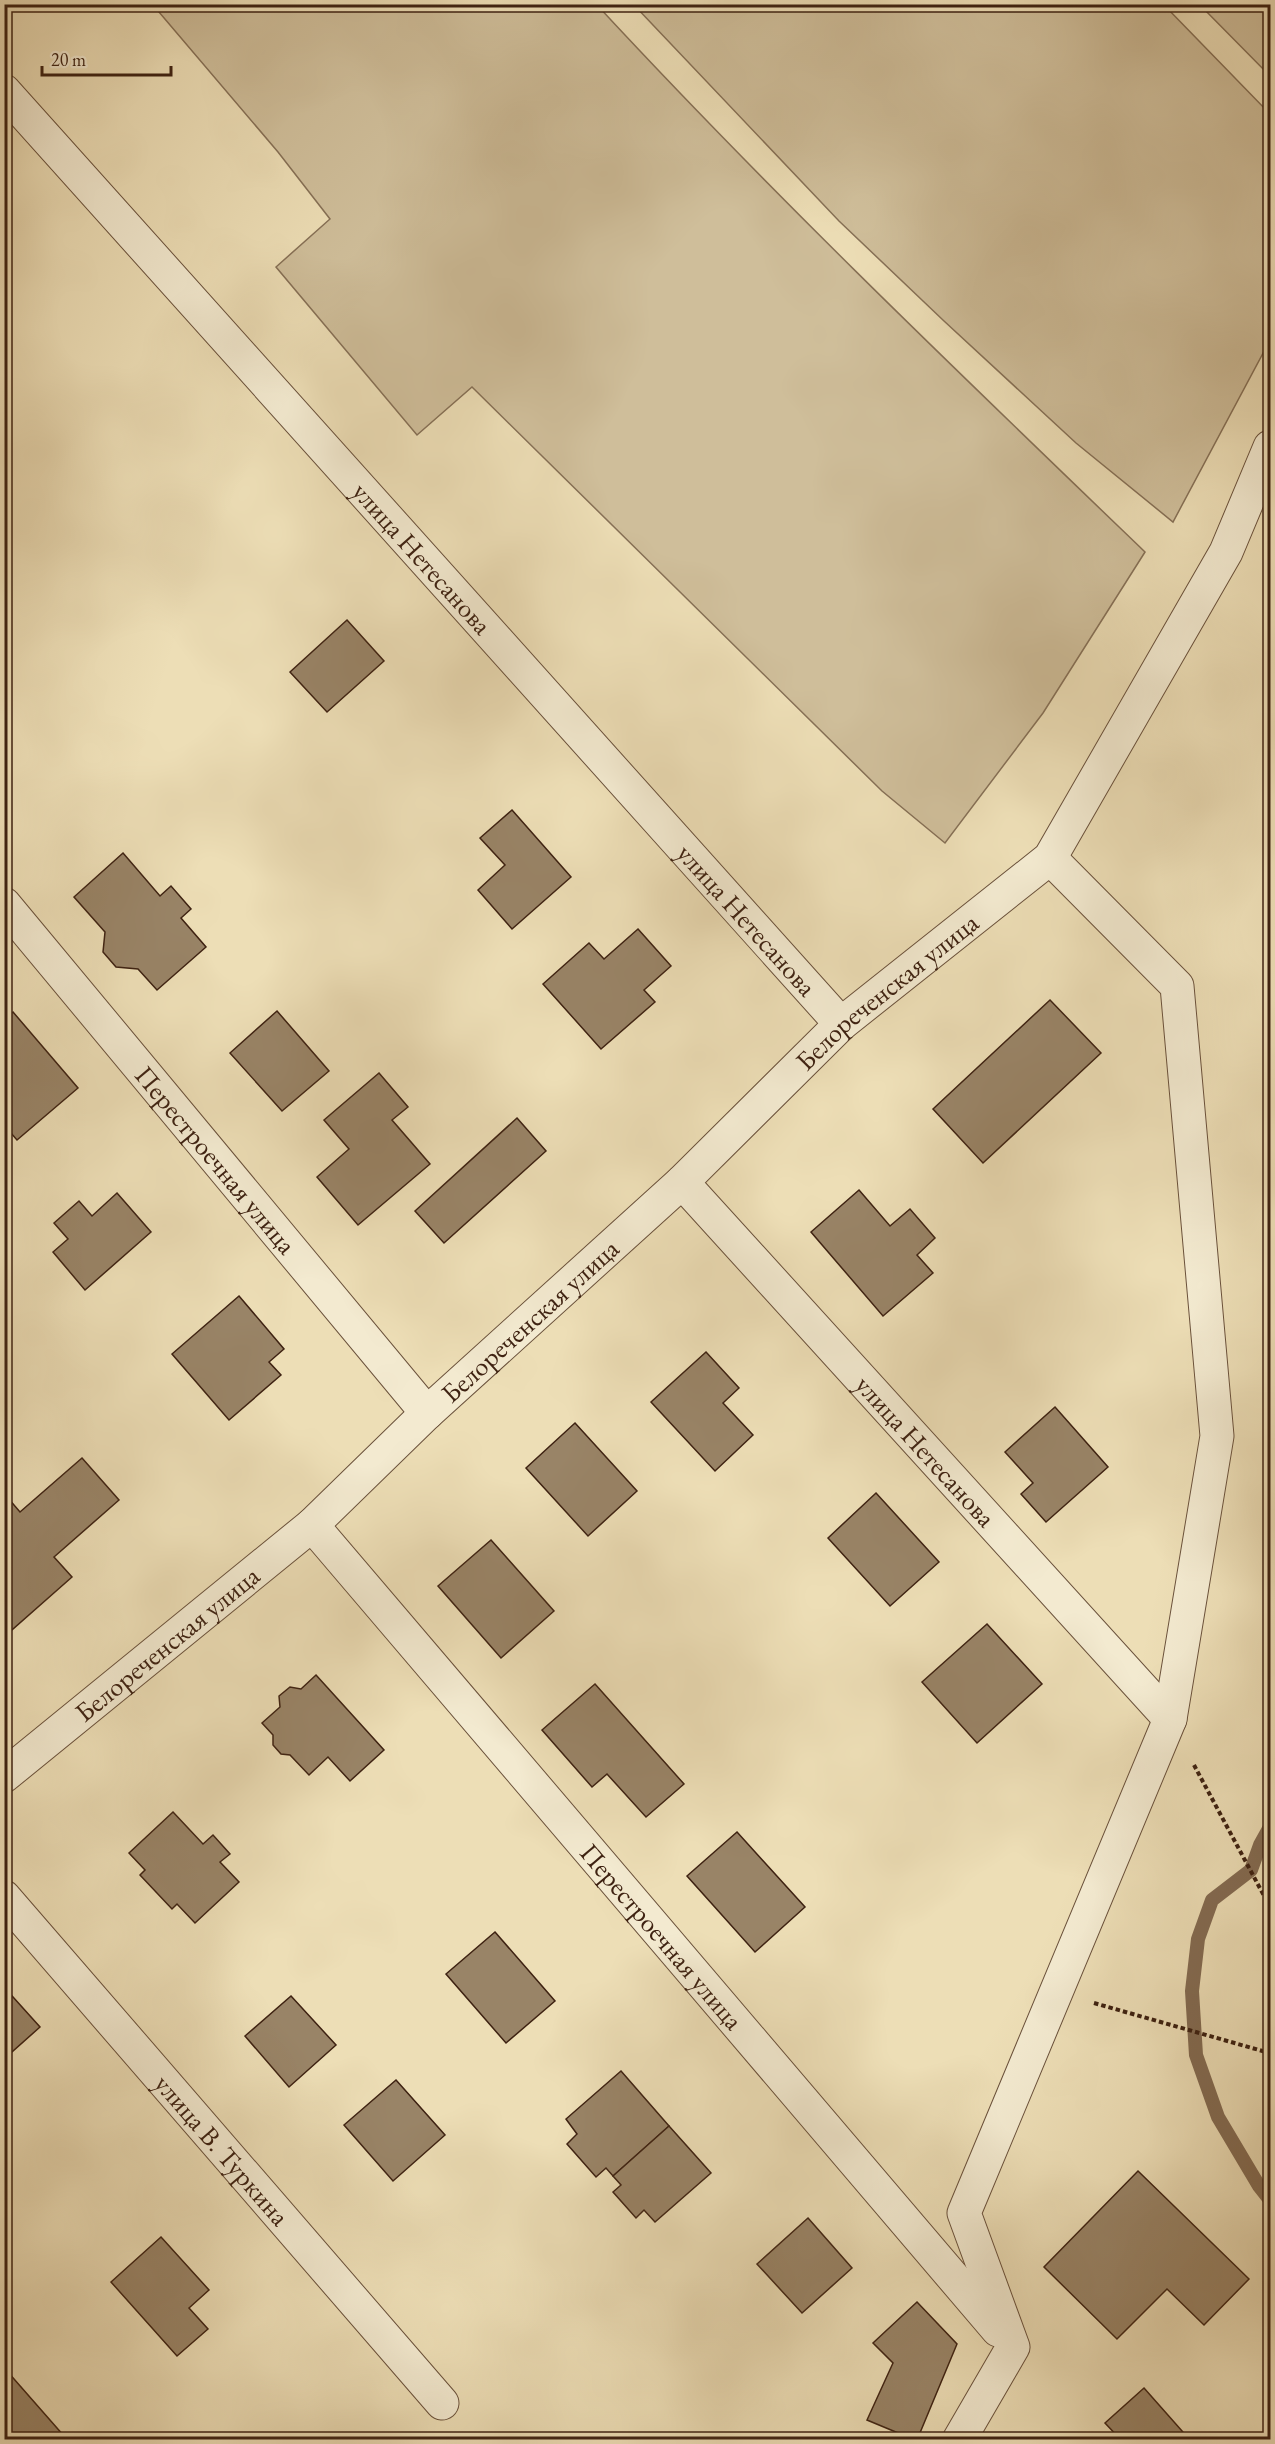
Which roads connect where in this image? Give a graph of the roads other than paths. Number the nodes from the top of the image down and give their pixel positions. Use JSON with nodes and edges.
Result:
{"nodes":[{"id":1,"x":4,"y":91,"type":"edge"},
{"id":2,"x":1270,"y":447,"type":"edge"},
{"id":3,"x":1050,"y":858,"type":"junction"},
{"id":4,"x":4,"y":904,"type":"edge"},
{"id":5,"x":841,"y":1024,"type":"junction"},
{"id":6,"x":682,"y":1182,"type":"junction"},
{"id":7,"x":427,"y":1413,"type":"junction"},
{"id":8,"x":312,"y":1525,"type":"junction"},
{"id":9,"x":1170,"y":1719,"type":"junction"},
{"id":10,"x":8,"y":1764,"type":"edge"},
{"id":11,"x":4,"y":1897,"type":"edge"},
{"id":12,"x":1013,"y":2347,"type":"junction"},
{"id":13,"x":442,"y":2403,"type":"dead end"},
{"id":14,"x":959,"y":2439,"type":"edge"}],
"edges":[{"from":1,"to":5,"type":"street","name":"улица Нетесанова"},
{"from":2,"to":3,"type":"street"},
{"from":3,"to":5,"type":"street","name":"Белореченская улица"},
{"from":3,"to":9,"type":"street"},
{"from":4,"to":7,"type":"street","name":"Перестроечная улица"},
{"from":5,"to":6,"type":"street","name":"Белореченская улица"},
{"from":6,"to":7,"type":"street","name":"Белореченская улица"},
{"from":6,"to":9,"type":"street","name":"улица Нетесанова"},
{"from":7,"to":8,"type":"street","name":"Белореченская улица"},
{"from":8,"to":10,"type":"street","name":"Белореченская улица"},
{"from":8,"to":12,"type":"street","name":"Перестроечная улица"},
{"from":9,"to":12,"type":"street"},
{"from":11,"to":13,"type":"street","name":"улица В. Туркина"},
{"from":12,"to":14,"type":"street"}]}
